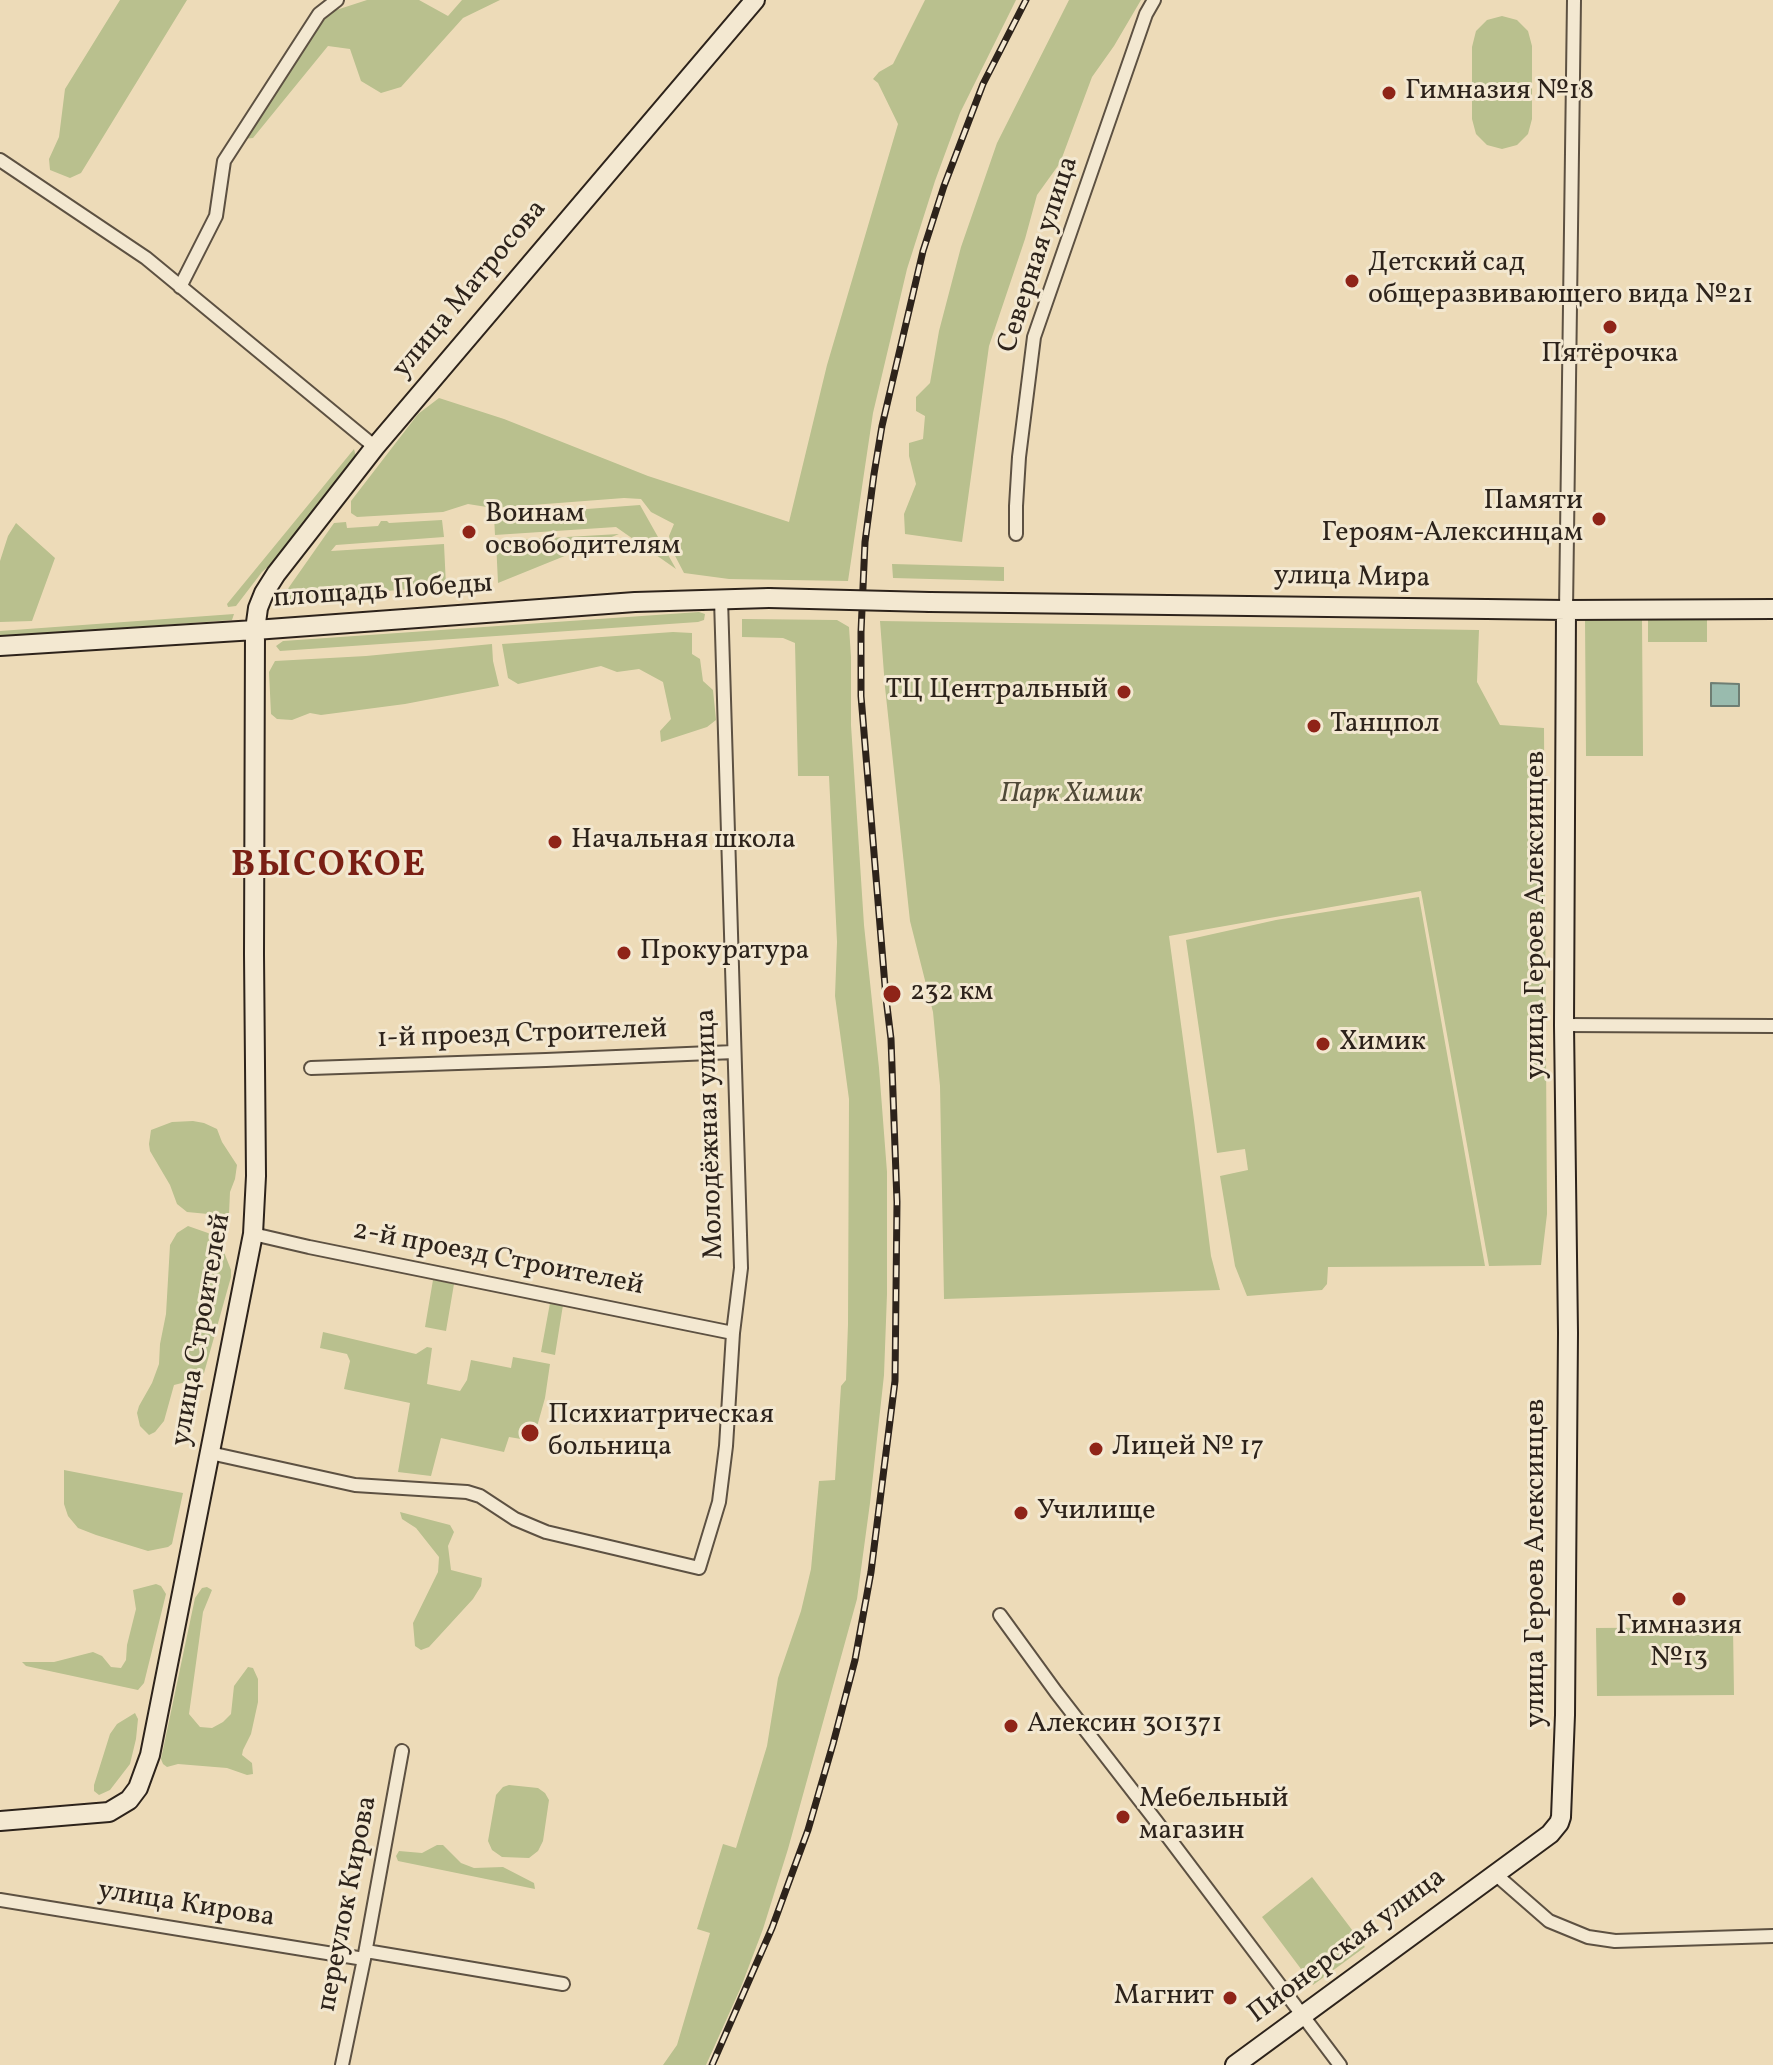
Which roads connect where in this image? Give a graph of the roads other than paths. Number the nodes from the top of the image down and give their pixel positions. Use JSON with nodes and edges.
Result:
{"nodes":[{"id":1,"x":337,"y":0,"type":"edge"},
{"id":2,"x":755,"y":0,"type":"edge"},
{"id":3,"x":1154,"y":0,"type":"edge"},
{"id":4,"x":1574,"y":0,"type":"edge"},
{"id":5,"x":0,"y":160,"type":"edge"},
{"id":6,"x":180,"y":287,"type":"junction"},
{"id":7,"x":375,"y":447,"type":"junction"},
{"id":8,"x":1016,"y":534,"type":"dead end"},
{"id":9,"x":769,"y":598,"type":"joint"},
{"id":10,"x":721,"y":599,"type":"junction"},
{"id":11,"x":1773,"y":609,"type":"edge"},
{"id":12,"x":1566,"y":610,"type":"junction"},
{"id":13,"x":255,"y":630,"type":"junction"},
{"id":14,"x":0,"y":646,"type":"edge"},
{"id":15,"x":1564,"y":1025,"type":"junction"},
{"id":16,"x":1773,"y":1026,"type":"edge"},
{"id":17,"x":734,"y":1052,"type":"junction"},
{"id":18,"x":311,"y":1068,"type":"dead end"},
{"id":19,"x":253,"y":1234,"type":"junction"},
{"id":20,"x":733,"y":1333,"type":"junction"},
{"id":21,"x":210,"y":1453,"type":"junction"},
{"id":22,"x":1000,"y":1615,"type":"dead end"},
{"id":23,"x":402,"y":1751,"type":"dead end"},
{"id":24,"x":0,"y":1821,"type":"edge"},
{"id":25,"x":1555,"y":1829,"type":"joint"},
{"id":26,"x":1494,"y":1873,"type":"junction"},
{"id":27,"x":0,"y":1900,"type":"edge"},
{"id":28,"x":1773,"y":1936,"type":"edge"},
{"id":29,"x":365,"y":1955,"type":"junction"},
{"id":30,"x":563,"y":1984,"type":"dead end"},
{"id":31,"x":1302,"y":2015,"type":"junction"},
{"id":32,"x":342,"y":2065,"type":"edge"},
{"id":33,"x":1235,"y":2065,"type":"edge"},
{"id":34,"x":1340,"y":2065,"type":"edge"}],
"edges":[{"from":1,"to":6,"type":"street"},
{"from":2,"to":7,"type":"street","name":"улица Матросова"},
{"from":3,"to":8,"type":"street","name":"Северная улица"},
{"from":4,"to":12,"type":"street","name":"улица Героев Алексинцев"},
{"from":5,"to":6,"type":"street"},
{"from":6,"to":7,"type":"street"},
{"from":7,"to":13,"type":"street","name":"улица Матросова"},
{"from":9,"to":10,"type":"street","name":"площадь Победы"},
{"from":9,"to":12,"type":"street","name":"улица Мира","bridge":true},
{"from":10,"to":13,"type":"street","name":"площадь Победы"},
{"from":10,"to":17,"type":"street","name":"Молодёжная улица"},
{"from":11,"to":12,"type":"street","name":"улица Мира"},
{"from":12,"to":15,"type":"street","name":"улица Героев Алексинцев"},
{"from":13,"to":14,"type":"street","name":"площадь Победы"},
{"from":13,"to":19,"type":"street","name":"улица Строителей"},
{"from":15,"to":16,"type":"street"},
{"from":15,"to":25,"type":"street","name":"улица Героев Алексинцев"},
{"from":17,"to":18,"type":"street","name":"1-й проезд Строителей"},
{"from":17,"to":20,"type":"street","name":"Молодёжная улица"},
{"from":19,"to":20,"type":"street","name":"2-й проезд Строителей"},
{"from":19,"to":21,"type":"street","name":"улица Строителей"},
{"from":20,"to":21,"type":"street","name":"Молодёжная улица"},
{"from":21,"to":24,"type":"street","name":"улица Строителей"},
{"from":22,"to":31,"type":"street"},
{"from":23,"to":29,"type":"street","name":"переулок Кирова"},
{"from":25,"to":26,"type":"street","name":"Пионерская улица"},
{"from":26,"to":28,"type":"street"},
{"from":26,"to":31,"type":"street","name":"Пионерская улица"},
{"from":27,"to":29,"type":"street","name":"улица Кирова"},
{"from":29,"to":30,"type":"street","name":"улица Кирова"},
{"from":29,"to":32,"type":"street","name":"переулок Кирова"},
{"from":31,"to":33,"type":"street","name":"Пионерская улица"},
{"from":31,"to":34,"type":"street"}]}
